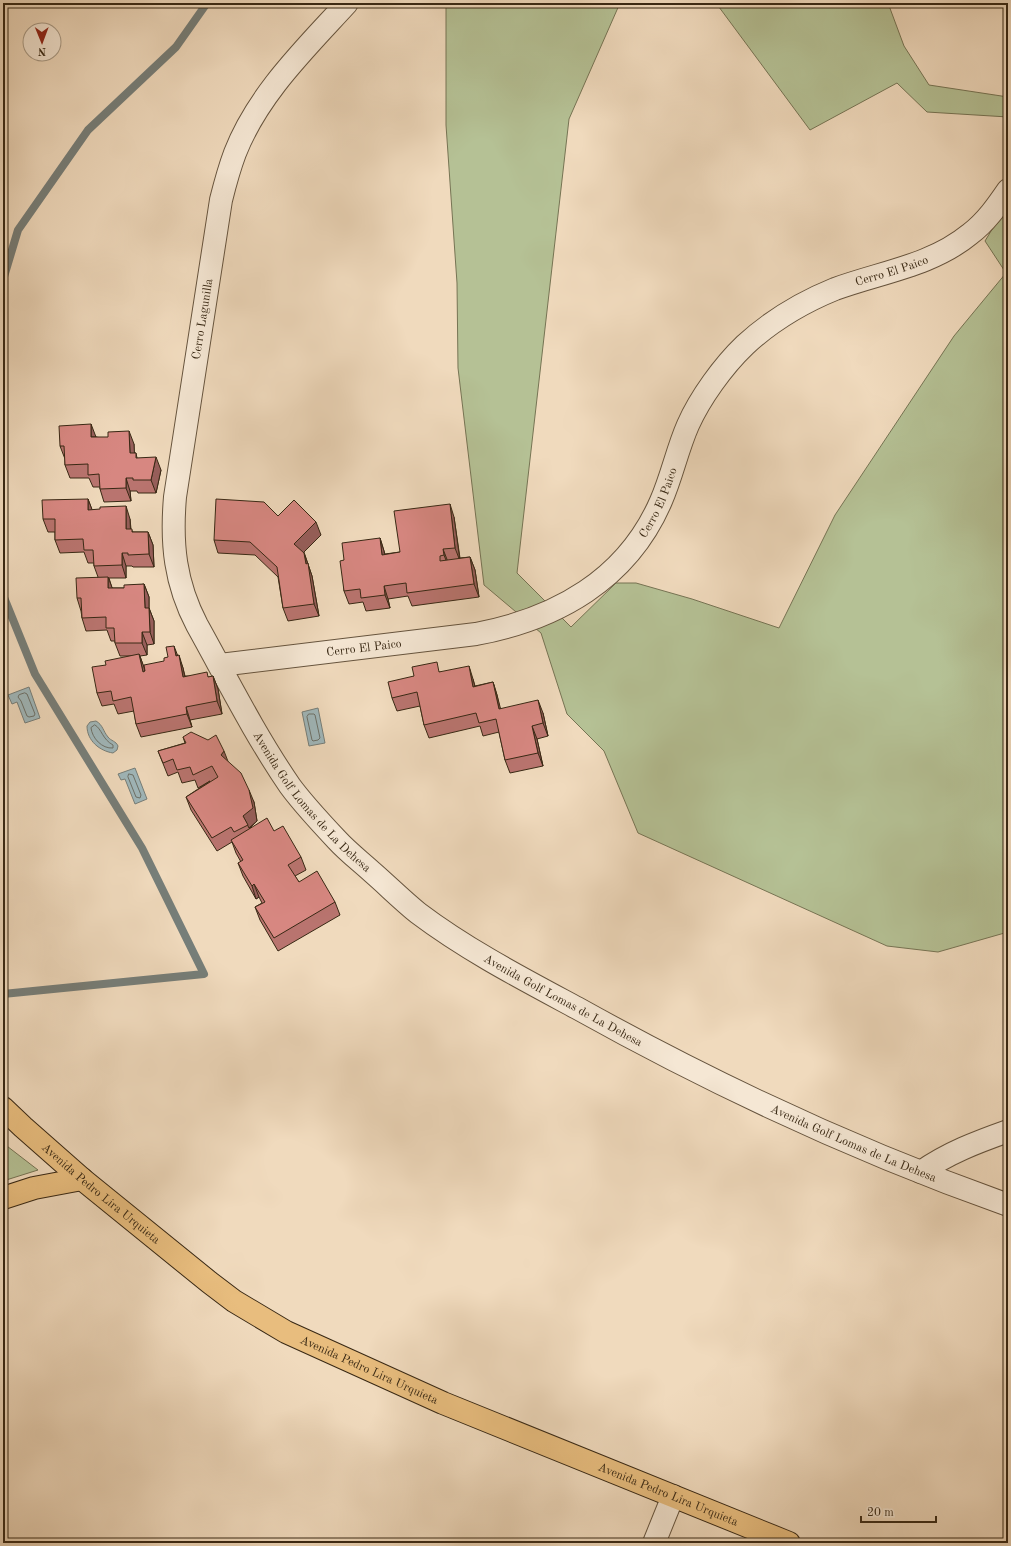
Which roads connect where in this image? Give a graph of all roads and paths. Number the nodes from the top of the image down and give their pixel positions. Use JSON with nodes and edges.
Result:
{"nodes":[{"id":1,"x":347,"y":3,"type":"edge"},
{"id":2,"x":1008,"y":190,"type":"edge"},
{"id":3,"x":220,"y":665,"type":"junction"},
{"id":4,"x":3,"y":1108,"type":"edge"},
{"id":5,"x":1008,"y":1131,"type":"edge"},
{"id":6,"x":921,"y":1172,"type":"junction"},
{"id":7,"x":82,"y":1179,"type":"junction"},
{"id":8,"x":3,"y":1198,"type":"edge"},
{"id":9,"x":1008,"y":1205,"type":"edge"},
{"id":10,"x":672,"y":1496,"type":"junction"},
{"id":11,"x":654,"y":1543,"type":"edge"},
{"id":12,"x":789,"y":1543,"type":"edge"}],
"edges":[{"from":1,"to":3,"type":"street","name":"Cerro Lagunilla"},
{"from":2,"to":3,"type":"street","name":"Cerro El Paico"},
{"from":3,"to":6,"type":"street","name":"Avenida Golf Lomas de La Dehesa"},
{"from":4,"to":7,"type":"main road","name":"Avenida Pedro Lira Urquieta"},
{"from":5,"to":6,"type":"street"},
{"from":6,"to":9,"type":"street","name":"Avenida Golf Lomas de La Dehesa"},
{"from":7,"to":8,"type":"main road"},
{"from":7,"to":10,"type":"main road","name":"Avenida Pedro Lira Urquieta"},
{"from":10,"to":11,"type":"street"},
{"from":10,"to":12,"type":"main road","name":"Avenida Pedro Lira Urquieta"}]}
